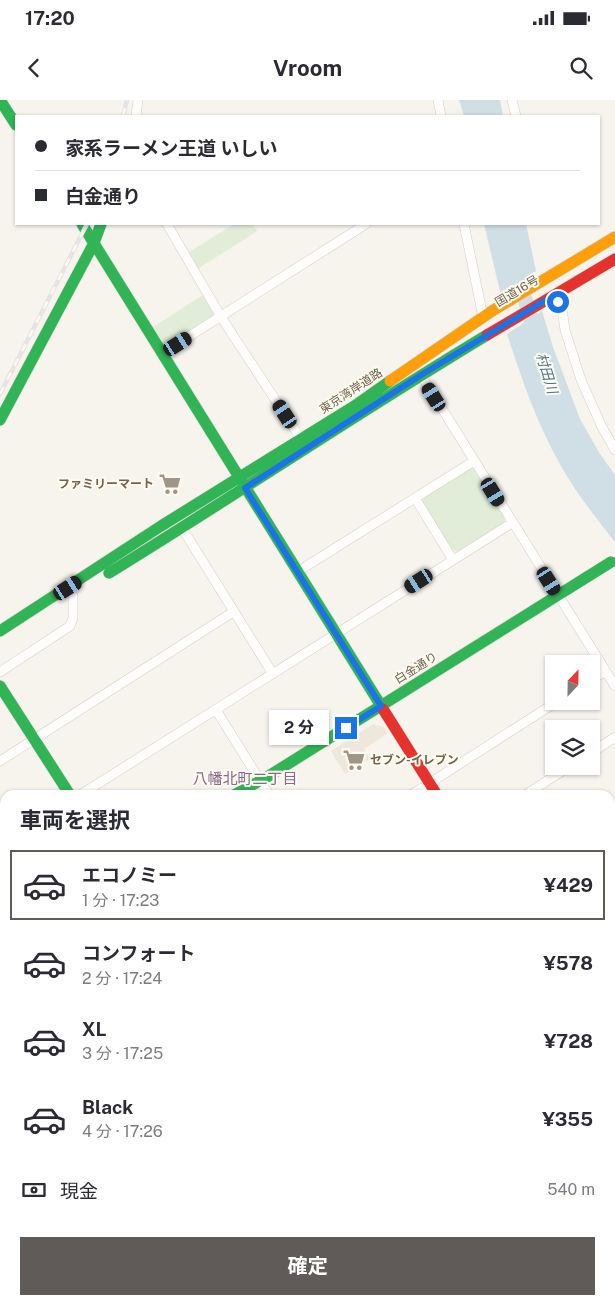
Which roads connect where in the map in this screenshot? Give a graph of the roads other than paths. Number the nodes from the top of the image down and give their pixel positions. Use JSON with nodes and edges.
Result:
{"nodes":[{"id":1,"x":0,"y":100,"type":"edge"},
{"id":2,"x":138,"y":100,"type":"edge"},
{"id":3,"x":438,"y":100,"type":"edge"},
{"id":4,"x":512,"y":100,"type":"edge"},
{"id":5,"x":136,"y":115,"type":"edge"},
{"id":6,"x":442,"y":115,"type":"edge"},
{"id":7,"x":516,"y":115,"type":"edge"},
{"id":8,"x":15,"y":123,"type":"edge"},
{"id":9,"x":83,"y":225,"type":"edge"},
{"id":10,"x":101,"y":225,"type":"edge"},
{"id":11,"x":168,"y":225,"type":"edge"},
{"id":12,"x":364,"y":225,"type":"edge"},
{"id":13,"x":464,"y":225,"type":"edge"},
{"id":14,"x":615,"y":237,"type":"edge"},
{"id":15,"x":94,"y":243,"type":"junction"},
{"id":16,"x":615,"y":247,"type":"edge"},
{"id":17,"x":615,"y":259,"type":"edge"},
{"id":18,"x":548,"y":291,"type":"junction"},
{"id":19,"x":221,"y":316,"type":"junction"},
{"id":20,"x":492,"y":319,"type":"junction"},
{"id":21,"x":163,"y":353,"type":"junction"},
{"id":22,"x":431,"y":354,"type":"joint"},
{"id":23,"x":421,"y":375,"type":"junction"},
{"id":24,"x":0,"y":420,"type":"edge"},
{"id":25,"x":301,"y":439,"type":"junction"},
{"id":26,"x":615,"y":450,"type":"edge"},
{"id":27,"x":474,"y":461,"type":"junction"},
{"id":28,"x":242,"y":483,"type":"junction"},
{"id":29,"x":415,"y":498,"type":"junction"},
{"id":30,"x":512,"y":523,"type":"junction"},
{"id":31,"x":182,"y":528,"type":"junction"},
{"id":32,"x":452,"y":560,"type":"junction"},
{"id":33,"x":611,"y":562,"type":"dead end"},
{"id":34,"x":297,"y":572,"type":"junction"},
{"id":35,"x":74,"y":595,"type":"junction"},
{"id":36,"x":558,"y":595,"type":"junction"},
{"id":37,"x":233,"y":612,"type":"junction"},
{"id":38,"x":0,"y":631,"type":"edge"},
{"id":39,"x":336,"y":634,"type":"junction"},
{"id":40,"x":0,"y":641,"type":"edge"},
{"id":41,"x":606,"y":671,"type":"junction"},
{"id":42,"x":0,"y":672,"type":"edge"},
{"id":43,"x":273,"y":674,"type":"junction"},
{"id":44,"x":600,"y":675,"type":"edge"},
{"id":45,"x":0,"y":686,"type":"edge"},
{"id":46,"x":615,"y":686,"type":"edge"},
{"id":47,"x":381,"y":706,"type":"junction"},
{"id":48,"x":545,"y":709,"type":"edge"},
{"id":49,"x":216,"y":710,"type":"junction"},
{"id":50,"x":615,"y":737,"type":"edge"},
{"id":51,"x":34,"y":740,"type":"junction"},
{"id":52,"x":600,"y":746,"type":"edge"},
{"id":53,"x":0,"y":761,"type":"edge"},
{"id":54,"x":556,"y":775,"type":"edge"},
{"id":55,"x":260,"y":781,"type":"junction"},
{"id":56,"x":429,"y":783,"type":"junction"},
{"id":57,"x":67,"y":790,"type":"edge"},
{"id":58,"x":88,"y":790,"type":"edge"},
{"id":59,"x":243,"y":790,"type":"edge"},
{"id":60,"x":266,"y":790,"type":"edge"},
{"id":61,"x":418,"y":790,"type":"edge"},
{"id":62,"x":434,"y":790,"type":"edge"},
{"id":63,"x":533,"y":790,"type":"edge"}],
"edges":[{"from":1,"to":8,"type":"main road"},
{"from":2,"to":5,"type":"street"},
{"from":3,"to":6,"type":"street"},
{"from":4,"to":7,"type":"street"},
{"from":9,"to":15,"type":"main road"},
{"from":10,"to":15,"type":"main road"},
{"from":11,"to":19,"type":"street"},
{"from":12,"to":19,"type":"street"},
{"from":13,"to":20,"type":"street"},
{"from":14,"to":18,"type":"main road","name":"東京湾岸道路"},
{"from":15,"to":21,"type":"main road"},
{"from":15,"to":24,"type":"main road"},
{"from":16,"to":18,"type":"main road","name":"国道16号"},
{"from":17,"to":18,"type":"main road","name":"東京湾岸道路"},
{"from":18,"to":20,"type":"main road","name":"東京湾岸道路"},
{"from":18,"to":20,"type":"main road","name":"東京湾岸道路"},
{"from":18,"to":26,"type":"street"},
{"from":19,"to":21,"type":"street"},
{"from":19,"to":25,"type":"street"},
{"from":20,"to":22,"type":"main road","name":"国道16号"},
{"from":20,"to":23,"type":"main road","name":"東京湾岸道路"},
{"from":21,"to":28,"type":"main road"},
{"from":22,"to":25,"type":"main road","name":"東京湾岸道路"},
{"from":23,"to":27,"type":"street"},
{"from":23,"to":28,"type":"main road","name":"東京湾岸道路"},
{"from":25,"to":28,"type":"main road","name":"東京湾岸道路"},
{"from":27,"to":29,"type":"street"},
{"from":27,"to":30,"type":"street"},
{"from":28,"to":31,"type":"main road","name":"東京湾岸道路"},
{"from":28,"to":34,"type":"main road"},
{"from":28,"to":38,"type":"main road","name":"東京湾岸道路"},
{"from":29,"to":32,"type":"street"},
{"from":29,"to":34,"type":"street"},
{"from":30,"to":32,"type":"street"},
{"from":30,"to":36,"type":"street"},
{"from":31,"to":35,"type":"main road","name":"東京湾岸道路"},
{"from":31,"to":37,"type":"street"},
{"from":32,"to":39,"type":"street"},
{"from":33,"to":36,"type":"main road","name":"白金通り"},
{"from":34,"to":39,"type":"main road"},
{"from":35,"to":40,"type":"main road","name":"東京湾岸道路"},
{"from":35,"to":42,"type":"street"},
{"from":36,"to":41,"type":"street"},
{"from":36,"to":47,"type":"main road","name":"白金通り"},
{"from":37,"to":43,"type":"street"},
{"from":37,"to":51,"type":"street"},
{"from":39,"to":43,"type":"street"},
{"from":39,"to":47,"type":"main road"},
{"from":41,"to":44,"type":"street"},
{"from":41,"to":46,"type":"street"},
{"from":43,"to":49,"type":"street"},
{"from":45,"to":51,"type":"main road"},
{"from":47,"to":55,"type":"main road","name":"白金通り"},
{"from":47,"to":56,"type":"main road"},
{"from":48,"to":56,"type":"street"},
{"from":49,"to":55,"type":"street"},
{"from":49,"to":58,"type":"street"},
{"from":50,"to":52,"type":"street"},
{"from":51,"to":53,"type":"street"},
{"from":51,"to":57,"type":"main road"},
{"from":54,"to":63,"type":"street"},
{"from":55,"to":59,"type":"main road","name":"白金通り"},
{"from":55,"to":60,"type":"street"},
{"from":56,"to":61,"type":"street"},
{"from":56,"to":62,"type":"main road"}]}
